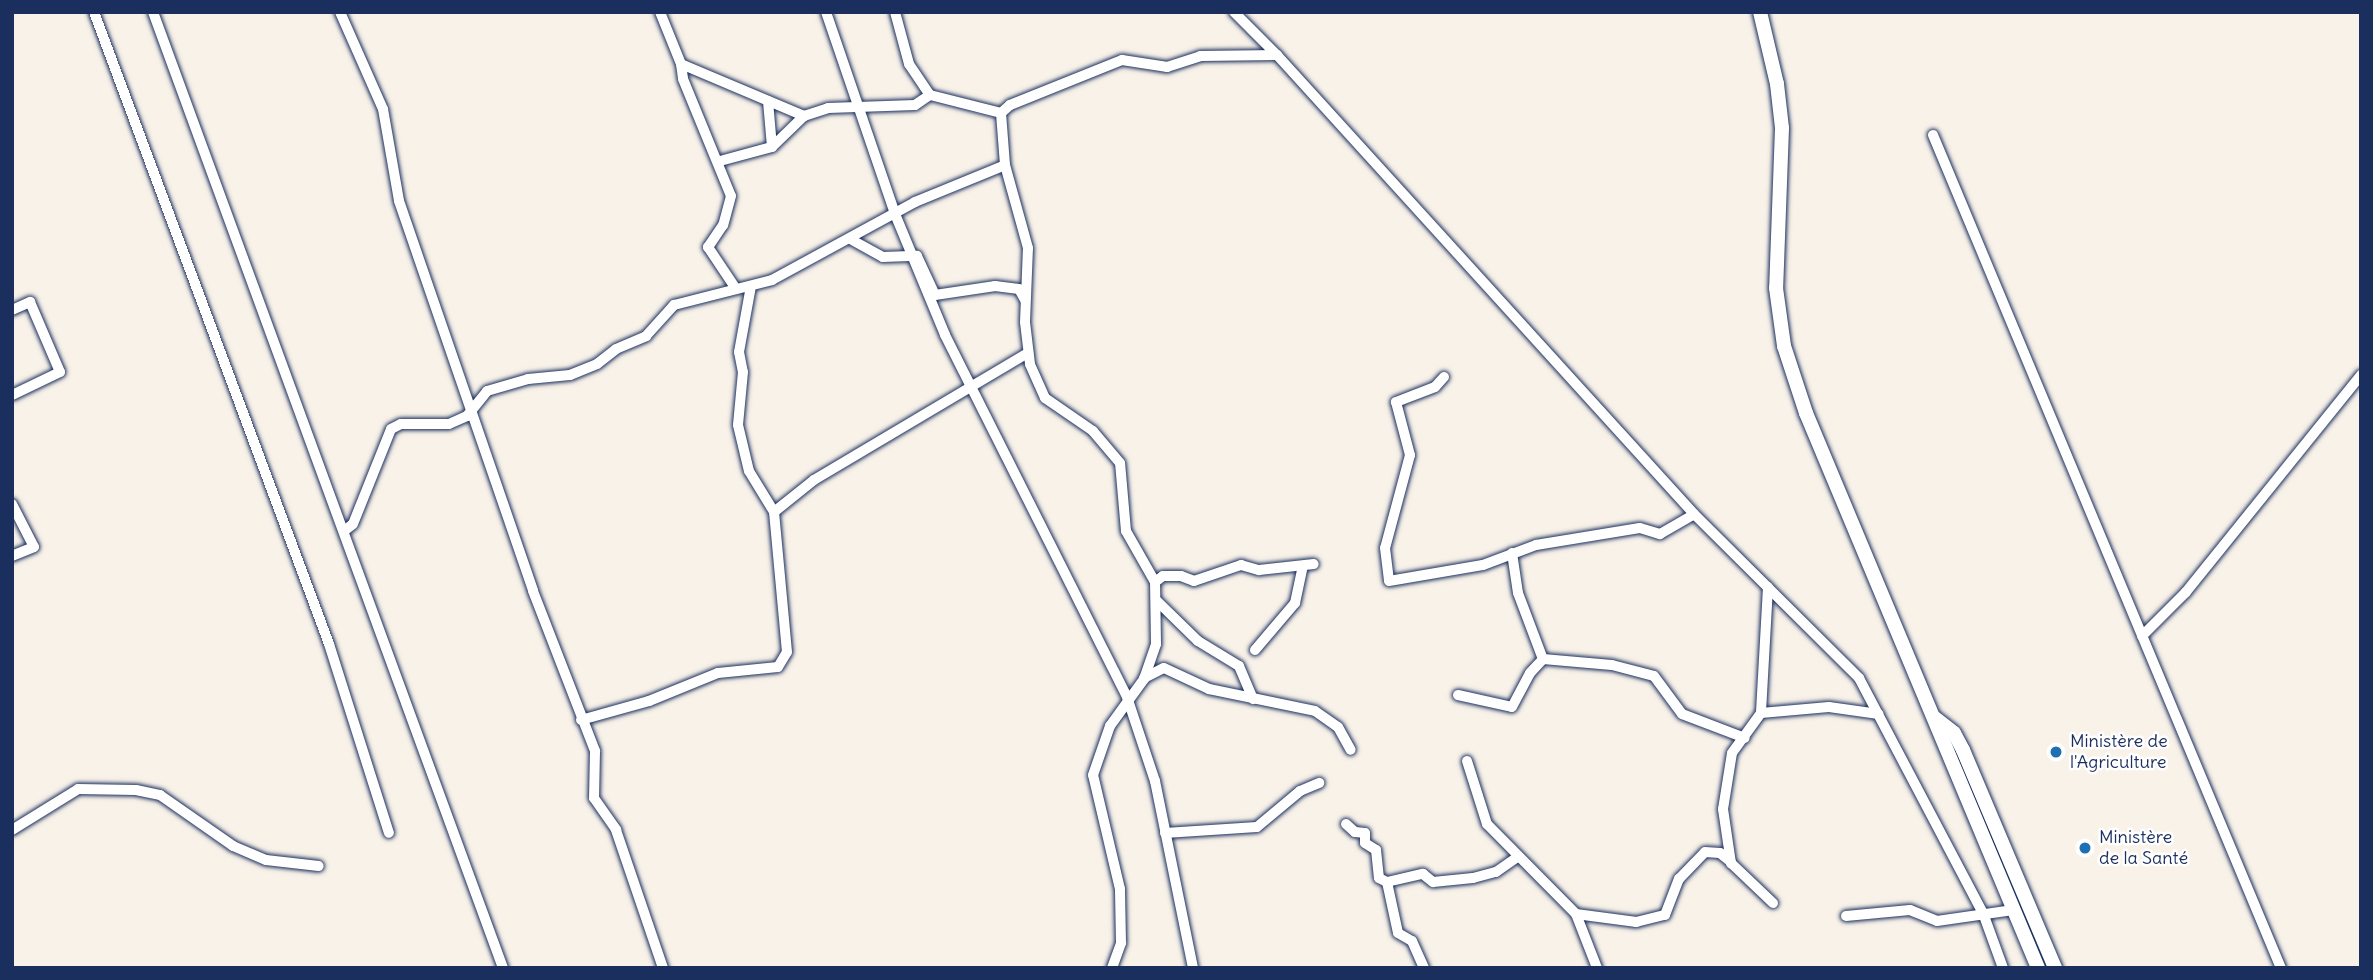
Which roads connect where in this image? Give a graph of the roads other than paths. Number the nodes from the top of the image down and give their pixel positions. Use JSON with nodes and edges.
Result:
{"nodes":[{"id":1,"x":94,"y":12,"type":"edge"},
{"id":2,"x":153,"y":12,"type":"edge"},
{"id":3,"x":340,"y":12,"type":"edge"},
{"id":4,"x":660,"y":12,"type":"edge"},
{"id":5,"x":826,"y":12,"type":"edge"},
{"id":6,"x":895,"y":12,"type":"edge"},
{"id":7,"x":1234,"y":12,"type":"edge"},
{"id":8,"x":1760,"y":12,"type":"edge"},
{"id":9,"x":1278,"y":55,"type":"junction"},
{"id":10,"x":681,"y":64,"type":"junction"},
{"id":11,"x":930,"y":94,"type":"junction"},
{"id":12,"x":768,"y":101,"type":"junction"},
{"id":13,"x":859,"y":106,"type":"junction"},
{"id":14,"x":1001,"y":113,"type":"junction"},
{"id":15,"x":804,"y":116,"type":"junction"},
{"id":16,"x":1933,"y":135,"type":"dead end"},
{"id":17,"x":772,"y":147,"type":"junction"},
{"id":18,"x":720,"y":162,"type":"junction"},
{"id":19,"x":1005,"y":165,"type":"junction"},
{"id":20,"x":895,"y":214,"type":"junction"},
{"id":21,"x":852,"y":240,"type":"junction"},
{"id":22,"x":911,"y":254,"type":"junction"},
{"id":23,"x":751,"y":286,"type":"junction"},
{"id":24,"x":736,"y":289,"type":"junction"},
{"id":25,"x":1026,"y":300,"type":"junction"},
{"id":26,"x":12,"y":310,"type":"edge"},
{"id":27,"x":1028,"y":353,"type":"junction"},
{"id":28,"x":2361,"y":375,"type":"edge"},
{"id":29,"x":1444,"y":377,"type":"dead end"},
{"id":30,"x":969,"y":387,"type":"junction"},
{"id":31,"x":12,"y":394,"type":"edge"},
{"id":32,"x":473,"y":408,"type":"junction"},
{"id":33,"x":12,"y":504,"type":"edge"},
{"id":34,"x":774,"y":512,"type":"junction"},
{"id":35,"x":1694,"y":514,"type":"junction"},
{"id":36,"x":344,"y":531,"type":"junction"},
{"id":37,"x":1512,"y":554,"type":"junction"},
{"id":38,"x":12,"y":556,"type":"edge"},
{"id":39,"x":1314,"y":564,"type":"dead end"},
{"id":40,"x":1303,"y":566,"type":"junction"},
{"id":41,"x":1155,"y":582,"type":"junction"},
{"id":42,"x":1768,"y":587,"type":"junction"},
{"id":43,"x":1157,"y":601,"type":"junction"},
{"id":44,"x":2142,"y":636,"type":"junction"},
{"id":45,"x":1255,"y":650,"type":"dead end"},
{"id":46,"x":1544,"y":659,"type":"junction"},
{"id":47,"x":1144,"y":679,"type":"junction"},
{"id":48,"x":1458,"y":695,"type":"dead end"},
{"id":49,"x":1127,"y":697,"type":"junction"},
{"id":50,"x":1253,"y":699,"type":"junction"},
{"id":51,"x":1761,"y":713,"type":"junction"},
{"id":52,"x":1880,"y":714,"type":"junction"},
{"id":53,"x":1934,"y":717,"type":"junction"},
{"id":54,"x":581,"y":720,"type":"junction"},
{"id":55,"x":1745,"y":738,"type":"junction"},
{"id":56,"x":1351,"y":750,"type":"dead end"},
{"id":57,"x":1467,"y":761,"type":"dead end"},
{"id":58,"x":1319,"y":783,"type":"dead end"},
{"id":59,"x":1346,"y":824,"type":"dead end"},
{"id":60,"x":12,"y":830,"type":"edge"},
{"id":61,"x":389,"y":833,"type":"dead end"},
{"id":62,"x":1166,"y":833,"type":"junction"},
{"id":63,"x":1516,"y":858,"type":"junction"},
{"id":64,"x":1731,"y":863,"type":"junction"},
{"id":65,"x":319,"y":866,"type":"dead end"},
{"id":66,"x":1387,"y":882,"type":"junction"},
{"id":67,"x":1773,"y":903,"type":"dead end"},
{"id":68,"x":2013,"y":910,"type":"junction"},
{"id":69,"x":1983,"y":913,"type":"junction"},
{"id":70,"x":1576,"y":914,"type":"junction"},
{"id":71,"x":1846,"y":916,"type":"dead end"},
{"id":72,"x":503,"y":968,"type":"edge"},
{"id":73,"x":663,"y":968,"type":"edge"},
{"id":74,"x":1112,"y":968,"type":"edge"},
{"id":75,"x":1193,"y":968,"type":"edge"},
{"id":76,"x":1424,"y":968,"type":"edge"},
{"id":77,"x":1597,"y":968,"type":"edge"},
{"id":78,"x":2003,"y":968,"type":"edge"},
{"id":79,"x":2038,"y":968,"type":"edge"},
{"id":80,"x":2055,"y":968,"type":"edge"},
{"id":81,"x":2281,"y":968,"type":"edge"}],
"edges":[{"from":1,"to":61,"type":"street"},
{"from":2,"to":36,"type":"street"},
{"from":3,"to":32,"type":"street"},
{"from":4,"to":10,"type":"street"},
{"from":5,"to":13,"type":"street"},
{"from":6,"to":11,"type":"street"},
{"from":7,"to":9,"type":"street"},
{"from":8,"to":53,"type":"main road"},
{"from":9,"to":14,"type":"street"},
{"from":9,"to":35,"type":"street"},
{"from":10,"to":12,"type":"street"},
{"from":10,"to":18,"type":"street"},
{"from":11,"to":13,"type":"street"},
{"from":11,"to":14,"type":"street"},
{"from":12,"to":15,"type":"street"},
{"from":12,"to":17,"type":"street"},
{"from":13,"to":15,"type":"street"},
{"from":13,"to":20,"type":"street"},
{"from":14,"to":19,"type":"street"},
{"from":15,"to":17,"type":"street"},
{"from":16,"to":44,"type":"street"},
{"from":17,"to":18,"type":"street"},
{"from":18,"to":24,"type":"street"},
{"from":19,"to":20,"type":"street"},
{"from":19,"to":25,"type":"street"},
{"from":20,"to":21,"type":"street"},
{"from":20,"to":22,"type":"street"},
{"from":21,"to":22,"type":"street"},
{"from":21,"to":23,"type":"street"},
{"from":22,"to":25,"type":"street"},
{"from":22,"to":30,"type":"street"},
{"from":23,"to":24,"type":"street"},
{"from":23,"to":34,"type":"street"},
{"from":24,"to":32,"type":"street"},
{"from":25,"to":27,"type":"street"},
{"from":26,"to":31,"type":"street"},
{"from":27,"to":30,"type":"street"},
{"from":27,"to":41,"type":"street"},
{"from":28,"to":44,"type":"street"},
{"from":29,"to":37,"type":"street"},
{"from":30,"to":34,"type":"street"},
{"from":30,"to":49,"type":"street"},
{"from":32,"to":36,"type":"street"},
{"from":32,"to":54,"type":"street"},
{"from":33,"to":38,"type":"street"},
{"from":34,"to":54,"type":"street"},
{"from":35,"to":37,"type":"street"},
{"from":35,"to":42,"type":"street"},
{"from":36,"to":72,"type":"street"},
{"from":37,"to":46,"type":"street"},
{"from":39,"to":40,"type":"street"},
{"from":40,"to":41,"type":"street"},
{"from":40,"to":45,"type":"street"},
{"from":41,"to":43,"type":"street"},
{"from":42,"to":51,"type":"street"},
{"from":42,"to":52,"type":"street"},
{"from":43,"to":47,"type":"street"},
{"from":43,"to":50,"type":"street"},
{"from":44,"to":81,"type":"street"},
{"from":46,"to":48,"type":"street"},
{"from":46,"to":55,"type":"street"},
{"from":47,"to":49,"type":"street"},
{"from":47,"to":50,"type":"street"},
{"from":49,"to":62,"type":"street"},
{"from":49,"to":74,"type":"street"},
{"from":50,"to":56,"type":"street"},
{"from":51,"to":52,"type":"street"},
{"from":51,"to":55,"type":"street"},
{"from":52,"to":69,"type":"street"},
{"from":53,"to":68,"type":"main road"},
{"from":53,"to":80,"type":"main road"},
{"from":54,"to":73,"type":"street"},
{"from":55,"to":64,"type":"street"},
{"from":57,"to":63,"type":"street"},
{"from":58,"to":62,"type":"street"},
{"from":59,"to":66,"type":"street"},
{"from":60,"to":65,"type":"street"},
{"from":62,"to":75,"type":"street"},
{"from":63,"to":66,"type":"street"},
{"from":63,"to":70,"type":"street"},
{"from":64,"to":67,"type":"street"},
{"from":64,"to":70,"type":"street"},
{"from":66,"to":76,"type":"street"},
{"from":68,"to":69,"type":"street"},
{"from":68,"to":79,"type":"main road"},
{"from":69,"to":71,"type":"street"},
{"from":69,"to":78,"type":"street"},
{"from":70,"to":77,"type":"street"}]}
